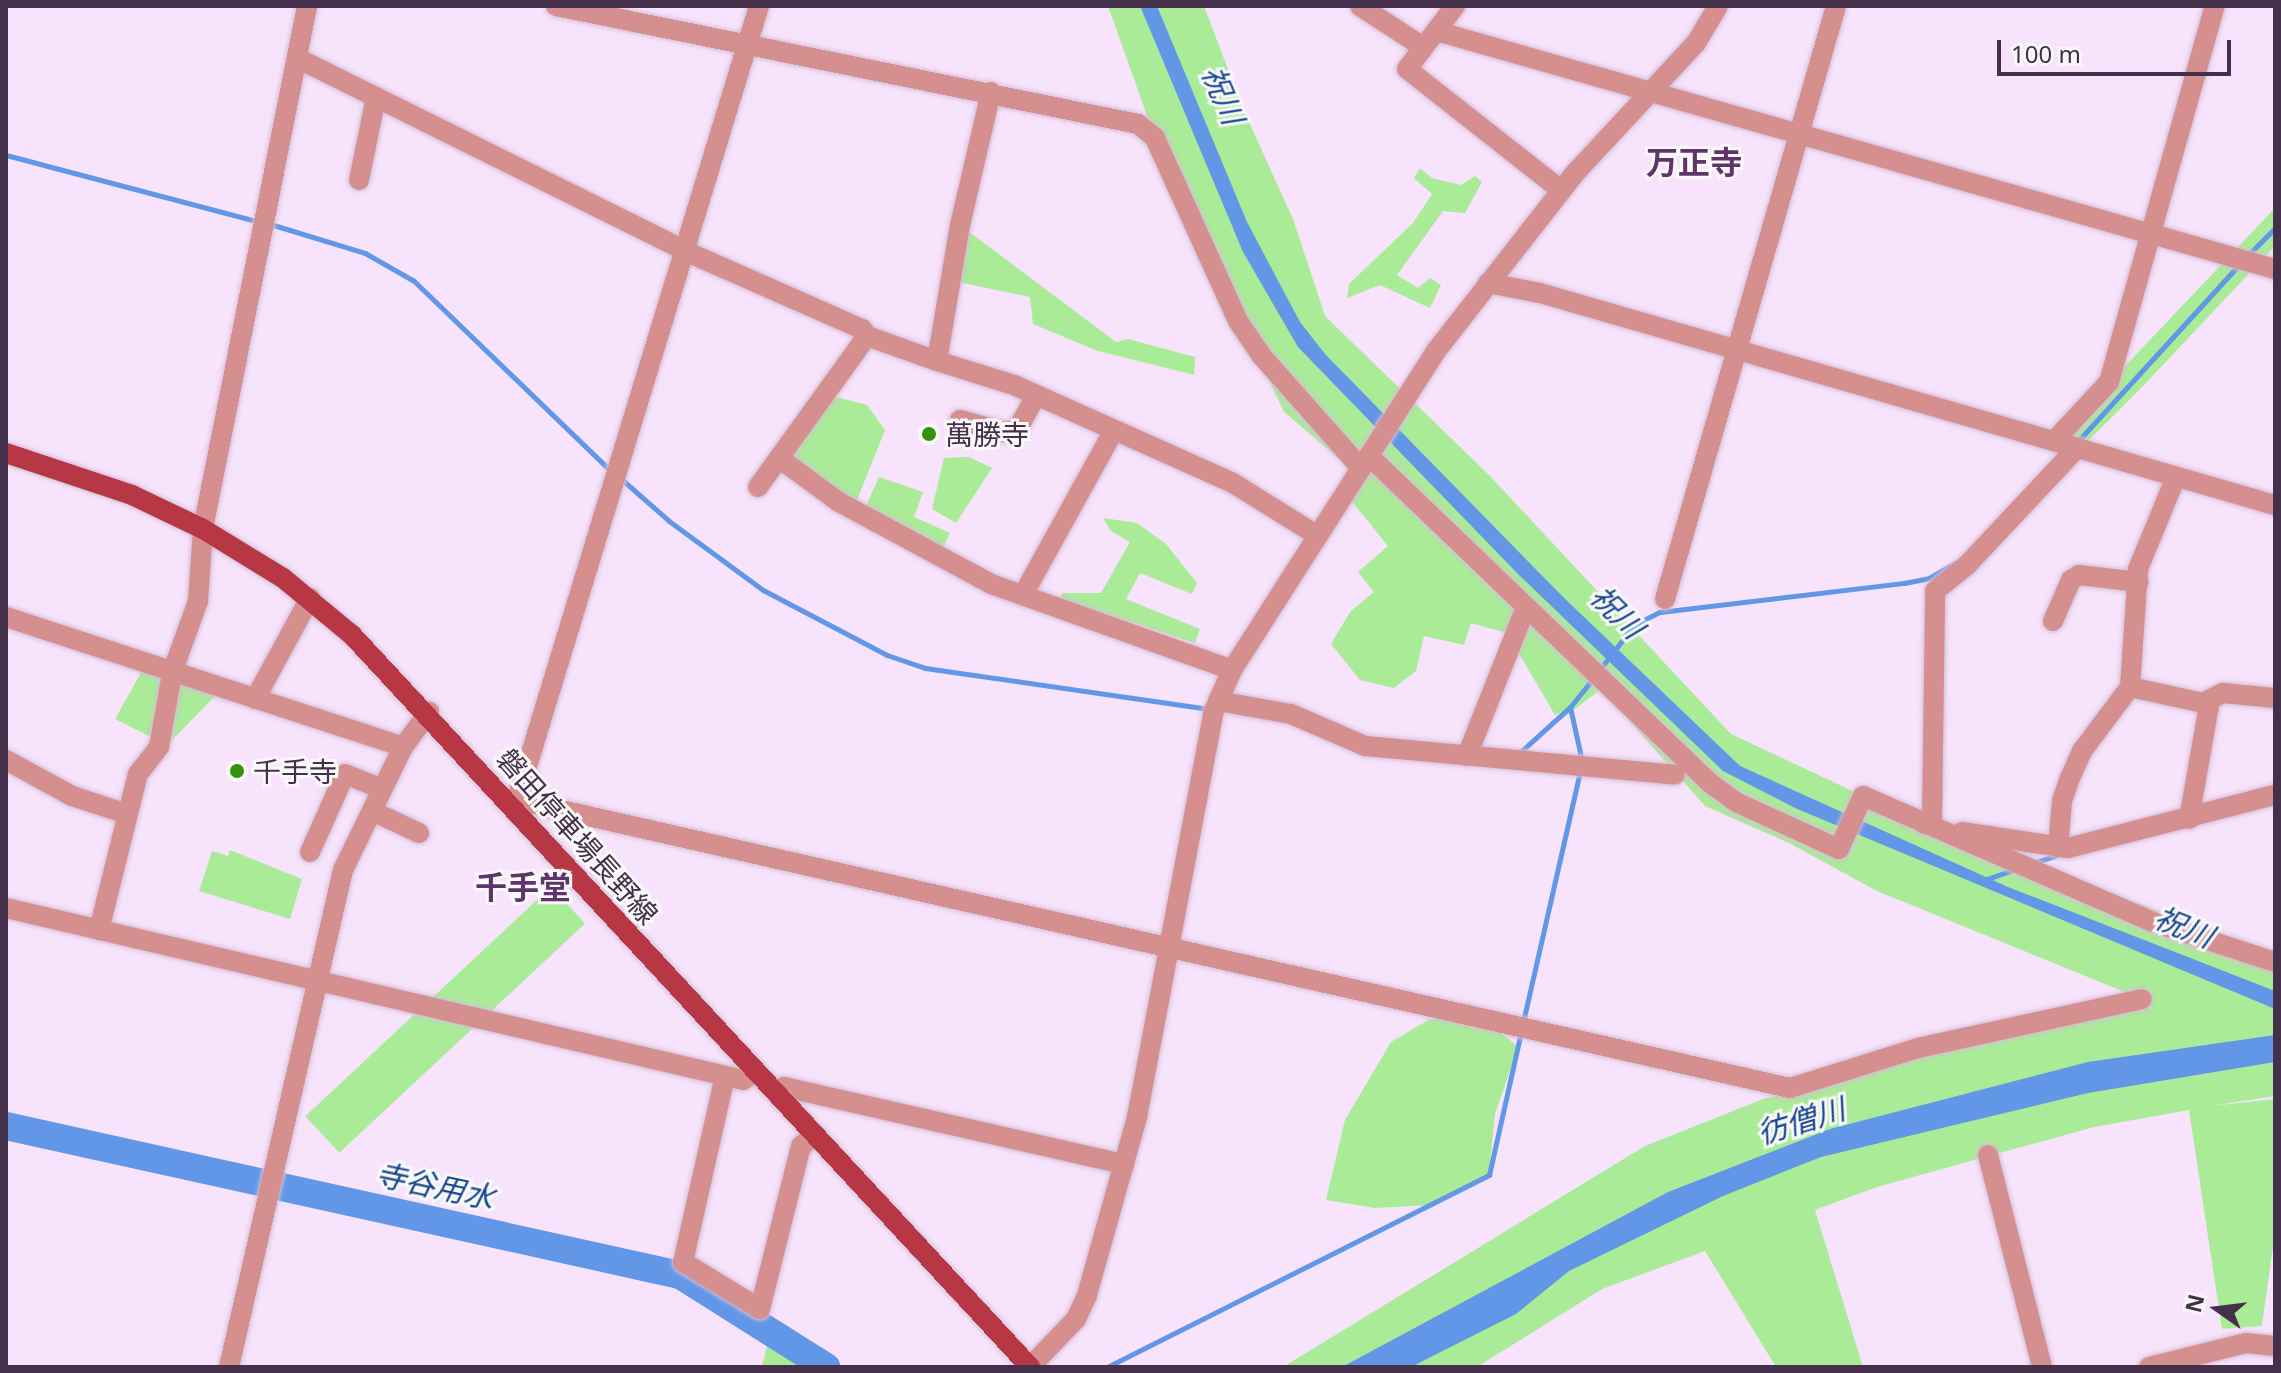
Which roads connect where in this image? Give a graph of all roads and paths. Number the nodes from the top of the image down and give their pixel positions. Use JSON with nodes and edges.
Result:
{"nodes":[{"id":1,"x":307,"y":6,"type":"edge"},
{"id":2,"x":556,"y":6,"type":"edge"},
{"id":3,"x":759,"y":6,"type":"edge"},
{"id":4,"x":1360,"y":6,"type":"edge"},
{"id":5,"x":1455,"y":6,"type":"edge"},
{"id":6,"x":1718,"y":6,"type":"edge"},
{"id":7,"x":1836,"y":6,"type":"edge"},
{"id":8,"x":2215,"y":6,"type":"edge"},
{"id":9,"x":1430,"y":39,"type":"junction"},
{"id":10,"x":747,"y":44,"type":"junction"},
{"id":11,"x":297,"y":58,"type":"junction"},
{"id":12,"x":1652,"y":90,"type":"junction"},
{"id":13,"x":991,"y":92,"type":"junction"},
{"id":14,"x":376,"y":97,"type":"junction"},
{"id":15,"x":1800,"y":133,"type":"junction"},
{"id":16,"x":359,"y":180,"type":"dead end"},
{"id":17,"x":1561,"y":190,"type":"junction"},
{"id":18,"x":2150,"y":234,"type":"junction"},
{"id":19,"x":685,"y":251,"type":"junction"},
{"id":20,"x":2275,"y":269,"type":"edge"},
{"id":21,"x":1488,"y":283,"type":"junction"},
{"id":22,"x":867,"y":336,"type":"junction"},
{"id":23,"x":1737,"y":350,"type":"junction"},
{"id":24,"x":937,"y":361,"type":"junction"},
{"id":25,"x":1036,"y":396,"type":"junction"},
{"id":26,"x":960,"y":420,"type":"dead end"},
{"id":27,"x":1113,"y":432,"type":"junction"},
{"id":28,"x":2054,"y":441,"type":"junction"},
{"id":29,"x":2077,"y":448,"type":"junction"},
{"id":30,"x":6,"y":453,"type":"edge"},
{"id":31,"x":1369,"y":456,"type":"junction"},
{"id":32,"x":779,"y":458,"type":"junction"},
{"id":33,"x":2176,"y":477,"type":"junction"},
{"id":34,"x":758,"y":487,"type":"dead end"},
{"id":35,"x":2275,"y":505,"type":"edge"},
{"id":36,"x":203,"y":529,"type":"junction"},
{"id":37,"x":1318,"y":536,"type":"junction"},
{"id":38,"x":2139,"y":582,"type":"junction"},
{"id":39,"x":1023,"y":595,"type":"junction"},
{"id":40,"x":310,"y":598,"type":"junction"},
{"id":41,"x":1665,"y":599,"type":"dead end"},
{"id":42,"x":1526,"y":607,"type":"junction"},
{"id":43,"x":6,"y":617,"type":"edge"},
{"id":44,"x":2053,"y":621,"type":"dead end"},
{"id":45,"x":1232,"y":670,"type":"junction"},
{"id":46,"x":172,"y":673,"type":"junction"},
{"id":47,"x":2130,"y":687,"type":"junction"},
{"id":48,"x":2275,"y":698,"type":"edge"},
{"id":49,"x":255,"y":699,"type":"junction"},
{"id":50,"x":2210,"y":700,"type":"junction"},
{"id":51,"x":1218,"y":701,"type":"junction"},
{"id":52,"x":429,"y":712,"type":"junction"},
{"id":53,"x":403,"y":747,"type":"junction"},
{"id":54,"x":1467,"y":756,"type":"junction"},
{"id":55,"x":6,"y":760,"type":"edge"},
{"id":56,"x":1675,"y":775,"type":"dead end"},
{"id":57,"x":382,"y":789,"type":"junction"},
{"id":58,"x":2275,"y":795,"type":"edge"},
{"id":59,"x":516,"y":805,"type":"junction"},
{"id":60,"x":372,"y":811,"type":"junction"},
{"id":61,"x":127,"y":814,"type":"junction"},
{"id":62,"x":2189,"y":819,"type":"junction"},
{"id":63,"x":1927,"y":826,"type":"junction"},
{"id":64,"x":419,"y":833,"type":"dead end"},
{"id":65,"x":2058,"y":847,"type":"junction"},
{"id":66,"x":310,"y":852,"type":"dead end"},
{"id":67,"x":6,"y":908,"type":"edge"},
{"id":68,"x":99,"y":930,"type":"junction"},
{"id":69,"x":1170,"y":950,"type":"junction"},
{"id":70,"x":2275,"y":962,"type":"edge"},
{"id":71,"x":316,"y":980,"type":"junction"},
{"id":72,"x":2142,"y":999,"type":"dead end"},
{"id":73,"x":756,"y":1071,"type":"junction"},
{"id":74,"x":725,"y":1076,"type":"junction"},
{"id":75,"x":777,"y":1094,"type":"junction"},
{"id":76,"x":815,"y":1135,"type":"junction"},
{"id":77,"x":1988,"y":1155,"type":"dead end"},
{"id":78,"x":1124,"y":1164,"type":"junction"},
{"id":79,"x":2275,"y":1346,"type":"edge"},
{"id":80,"x":229,"y":1367,"type":"edge"},
{"id":81,"x":1030,"y":1367,"type":"edge"},
{"id":82,"x":2042,"y":1367,"type":"edge"},
{"id":83,"x":2149,"y":1367,"type":"edge"}],
"edges":[{"from":1,"to":11,"type":"street"},
{"from":2,"to":10,"type":"street"},
{"from":3,"to":10,"type":"street"},
{"from":4,"to":9,"type":"street"},
{"from":5,"to":9,"type":"street"},
{"from":6,"to":12,"type":"street"},
{"from":7,"to":15,"type":"street"},
{"from":8,"to":18,"type":"street"},
{"from":9,"to":12,"type":"street"},
{"from":9,"to":17,"type":"street"},
{"from":10,"to":13,"type":"street"},
{"from":10,"to":19,"type":"street"},
{"from":11,"to":14,"type":"street"},
{"from":11,"to":36,"type":"street"},
{"from":12,"to":15,"type":"street"},
{"from":12,"to":17,"type":"street"},
{"from":13,"to":24,"type":"street"},
{"from":13,"to":31,"type":"street"},
{"from":14,"to":16,"type":"street"},
{"from":14,"to":19,"type":"street"},
{"from":15,"to":18,"type":"street"},
{"from":15,"to":23,"type":"street"},
{"from":17,"to":21,"type":"street"},
{"from":18,"to":20,"type":"street"},
{"from":18,"to":28,"type":"street"},
{"from":19,"to":22,"type":"street"},
{"from":19,"to":59,"type":"street"},
{"from":21,"to":23,"type":"street"},
{"from":21,"to":31,"type":"street"},
{"from":22,"to":24,"type":"street"},
{"from":22,"to":32,"type":"street"},
{"from":23,"to":28,"type":"street"},
{"from":23,"to":41,"type":"street"},
{"from":24,"to":25,"type":"street"},
{"from":25,"to":26,"type":"street"},
{"from":25,"to":27,"type":"street"},
{"from":27,"to":37,"type":"street"},
{"from":27,"to":39,"type":"street"},
{"from":28,"to":29,"type":"street"},
{"from":29,"to":33,"type":"street"},
{"from":29,"to":63,"type":"street"},
{"from":30,"to":36,"type":"main road","name":"磐田停車場長野線"},
{"from":31,"to":37,"type":"street"},
{"from":31,"to":42,"type":"street"},
{"from":32,"to":34,"type":"street"},
{"from":32,"to":39,"type":"street"},
{"from":33,"to":35,"type":"street"},
{"from":33,"to":38,"type":"street"},
{"from":36,"to":40,"type":"main road","name":"磐田停車場長野線"},
{"from":36,"to":46,"type":"street"},
{"from":37,"to":45,"type":"street"},
{"from":38,"to":44,"type":"street"},
{"from":38,"to":47,"type":"street"},
{"from":39,"to":45,"type":"street"},
{"from":40,"to":49,"type":"street"},
{"from":40,"to":52,"type":"main road","name":"磐田停車場長野線"},
{"from":42,"to":54,"type":"street"},
{"from":42,"to":63,"type":"street"},
{"from":43,"to":46,"type":"street"},
{"from":45,"to":51,"type":"street"},
{"from":46,"to":49,"type":"street"},
{"from":46,"to":61,"type":"street"},
{"from":47,"to":50,"type":"street"},
{"from":47,"to":65,"type":"street"},
{"from":48,"to":50,"type":"street"},
{"from":49,"to":53,"type":"street"},
{"from":50,"to":62,"type":"street"},
{"from":51,"to":54,"type":"street"},
{"from":51,"to":69,"type":"street"},
{"from":52,"to":53,"type":"street"},
{"from":52,"to":59,"type":"main road","name":"磐田停車場長野線"},
{"from":53,"to":57,"type":"street"},
{"from":54,"to":56,"type":"street"},
{"from":55,"to":61,"type":"street"},
{"from":57,"to":60,"type":"street"},
{"from":57,"to":66,"type":"street"},
{"from":58,"to":62,"type":"street"},
{"from":59,"to":69,"type":"street"},
{"from":59,"to":73,"type":"main road","name":"磐田停車場長野線"},
{"from":60,"to":64,"type":"street"},
{"from":60,"to":71,"type":"street"},
{"from":61,"to":68,"type":"street"},
{"from":62,"to":65,"type":"street"},
{"from":63,"to":65,"type":"street"},
{"from":63,"to":70,"type":"street"},
{"from":67,"to":68,"type":"street"},
{"from":68,"to":71,"type":"street"},
{"from":69,"to":72,"type":"street"},
{"from":69,"to":78,"type":"street"},
{"from":71,"to":74,"type":"street"},
{"from":71,"to":80,"type":"street"},
{"from":73,"to":74,"type":"street"},
{"from":73,"to":75,"type":"main road","name":"磐田停車場長野線"},
{"from":74,"to":76,"type":"street"},
{"from":75,"to":76,"type":"main road","name":"磐田停車場長野線"},
{"from":75,"to":78,"type":"street"},
{"from":76,"to":81,"type":"main road","name":"磐田停車場長野線"},
{"from":77,"to":82,"type":"street"},
{"from":78,"to":81,"type":"street"},
{"from":79,"to":83,"type":"street"}]}
